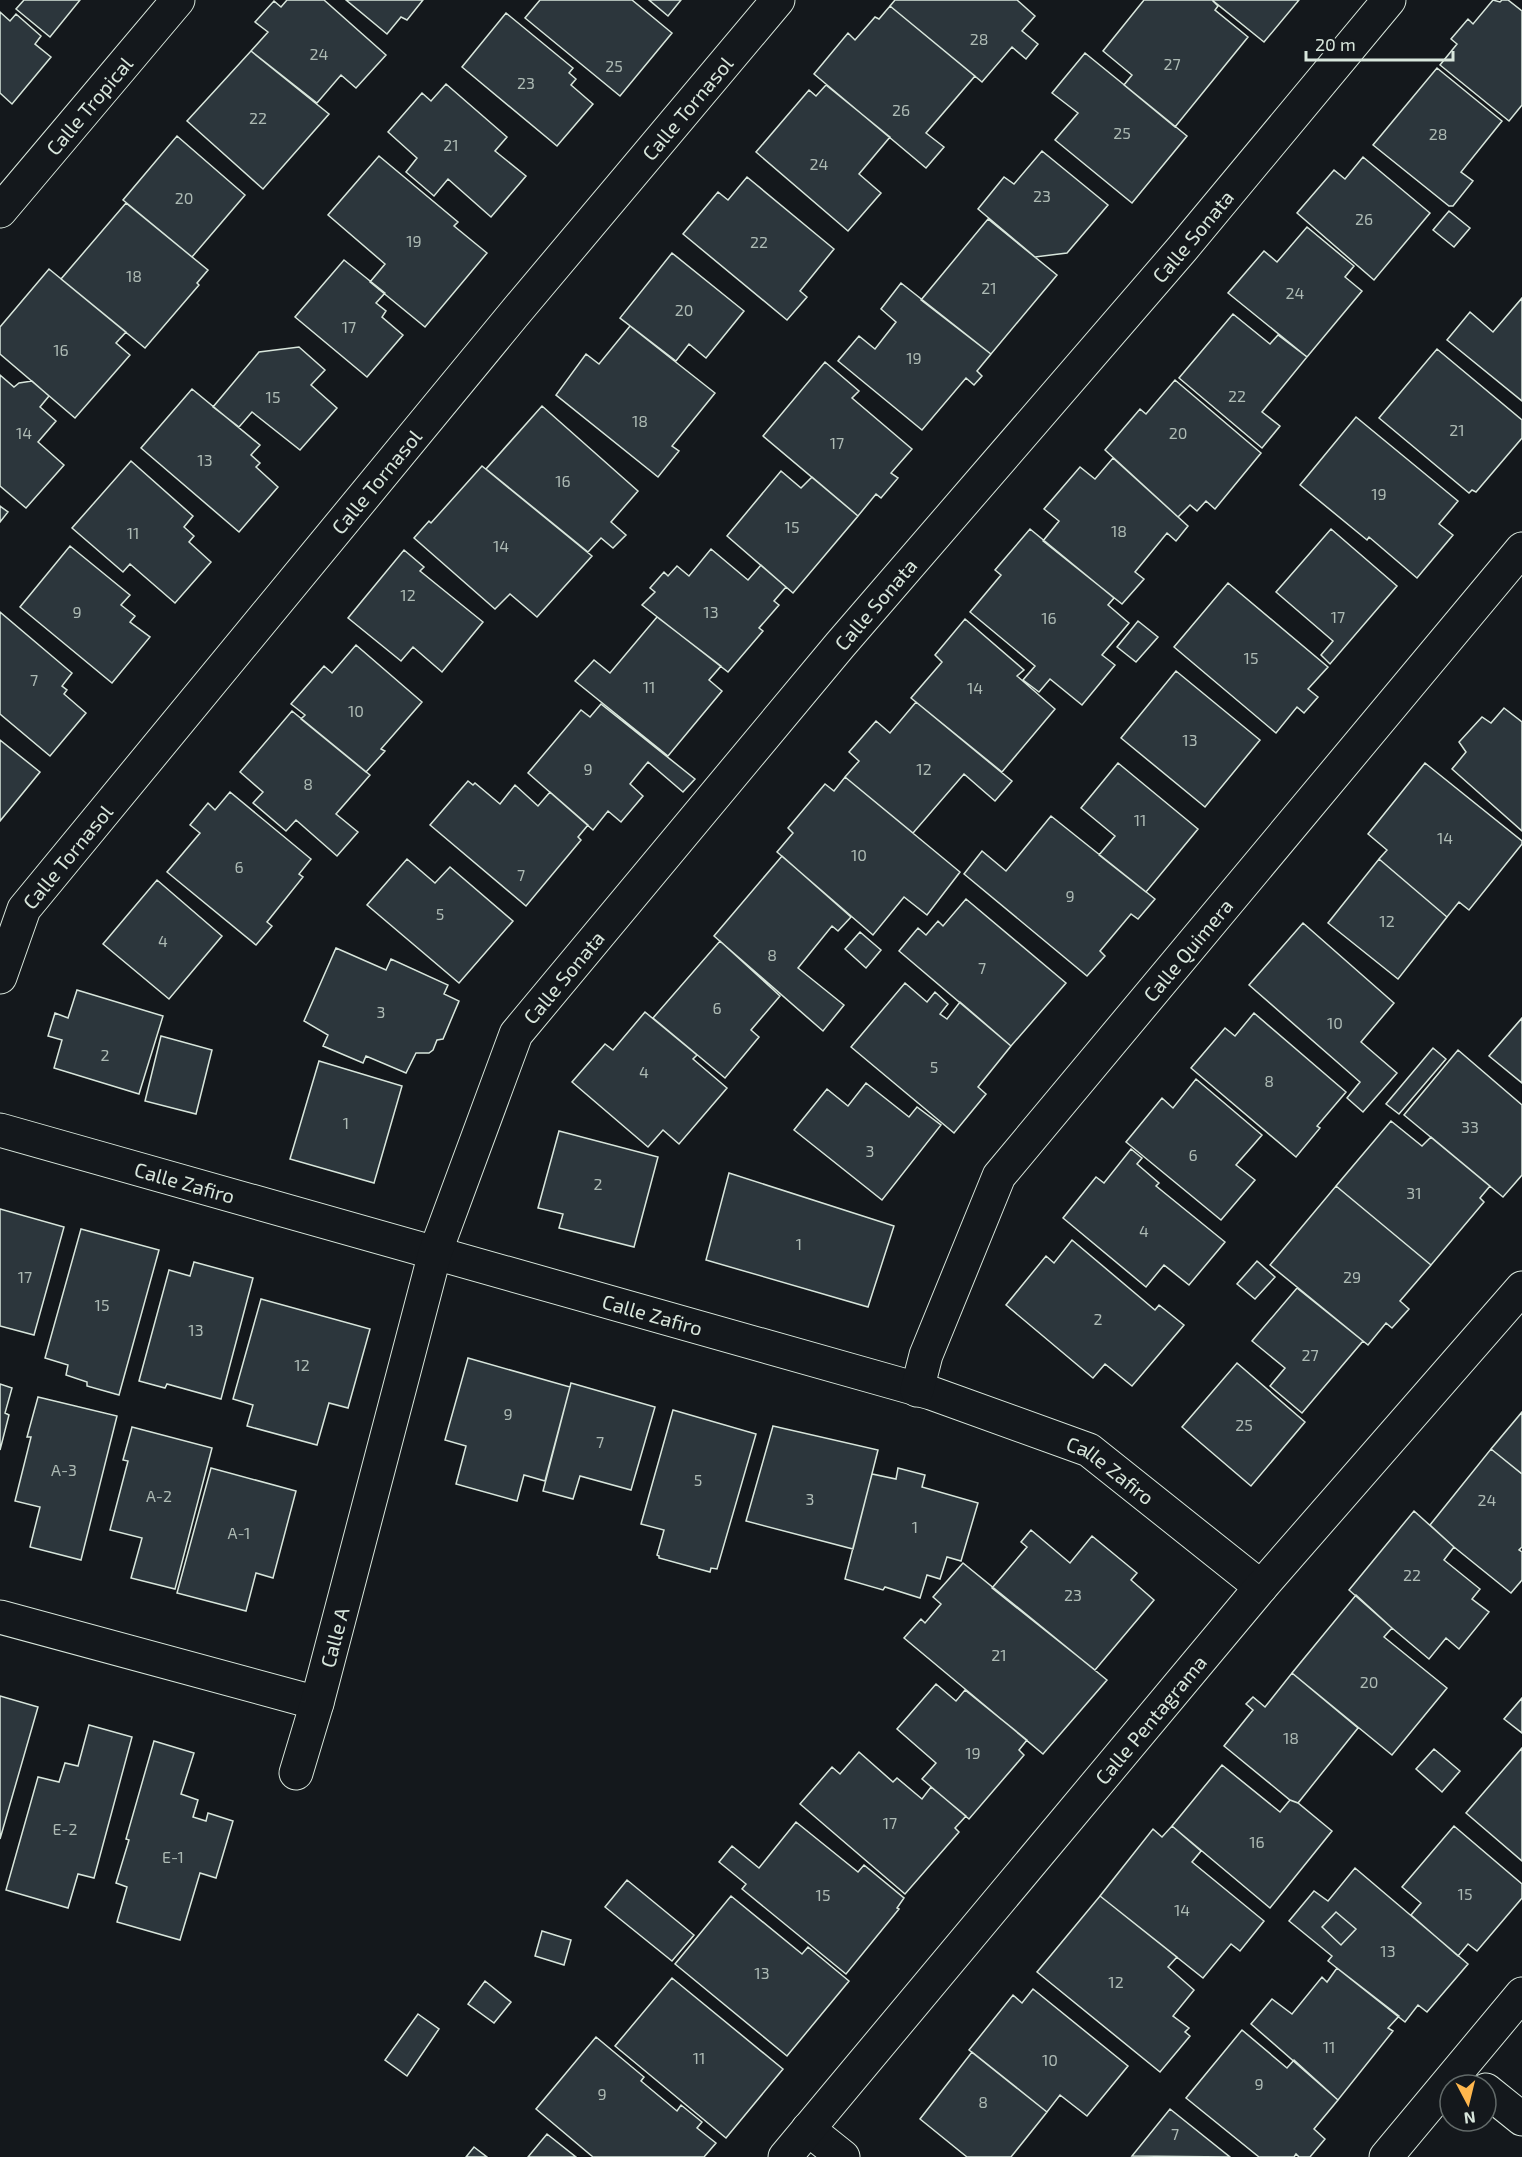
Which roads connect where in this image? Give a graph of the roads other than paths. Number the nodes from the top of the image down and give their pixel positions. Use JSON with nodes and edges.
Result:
{"nodes":[{"id":1,"x":178,"y":0,"type":"edge"},
{"id":2,"x":778,"y":0,"type":"edge"},
{"id":3,"x":1389,"y":0,"type":"edge"},
{"id":4,"x":0,"y":211,"type":"edge"},
{"id":5,"x":1522,"y":549,"type":"edge"},
{"id":6,"x":0,"y":978,"type":"edge"},
{"id":7,"x":0,"y":1130,"type":"edge"},
{"id":8,"x":435,"y":1253,"type":"junction"},
{"id":9,"x":1522,"y":1288,"type":"edge"},
{"id":10,"x":917,"y":1390,"type":"junction"},
{"id":11,"x":1261,"y":1587,"type":"junction"},
{"id":12,"x":0,"y":1617,"type":"edge"},
{"id":13,"x":316,"y":1703,"type":"junction"},
{"id":14,"x":296,"y":1773,"type":"dead end"},
{"id":15,"x":1522,"y":1994,"type":"edge"},
{"id":16,"x":1473,"y":2073,"type":"edge"},
{"id":17,"x":1498,"y":2100,"type":"edge"},
{"id":18,"x":1438,"y":2107,"type":"edge"},
{"id":19,"x":1522,"y":2119,"type":"edge"},
{"id":20,"x":808,"y":2128,"type":"junction"},
{"id":21,"x":785,"y":2157,"type":"edge"},
{"id":22,"x":843,"y":2157,"type":"edge"},
{"id":23,"x":1386,"y":2157,"type":"edge"}],
"edges":[{"from":1,"to":4,"type":"street","name":"Calle Tropical"},
{"from":2,"to":6,"type":"street","name":"Calle Tornasol"},
{"from":3,"to":8,"type":"street","name":"Calle Sonata"},
{"from":5,"to":10,"type":"street","name":"Calle Quimera"},
{"from":7,"to":8,"type":"street","name":"Calle Zafiro"},
{"from":8,"to":10,"type":"street","name":"Calle Zafiro"},
{"from":8,"to":13,"type":"street","name":"Calle A"},
{"from":9,"to":11,"type":"street","name":"Calle Pentagrama"},
{"from":10,"to":11,"type":"street","name":"Calle Zafiro"},
{"from":11,"to":20,"type":"street","name":"Calle Pentagrama"},
{"from":12,"to":13,"type":"street"},
{"from":13,"to":14,"type":"street","name":"Calle A"},
{"from":15,"to":16,"type":"street"},
{"from":17,"to":19,"type":"street"},
{"from":18,"to":23,"type":"street"},
{"from":20,"to":21,"type":"street","name":"Calle Pentagrama"},
{"from":20,"to":22,"type":"street"}]}
